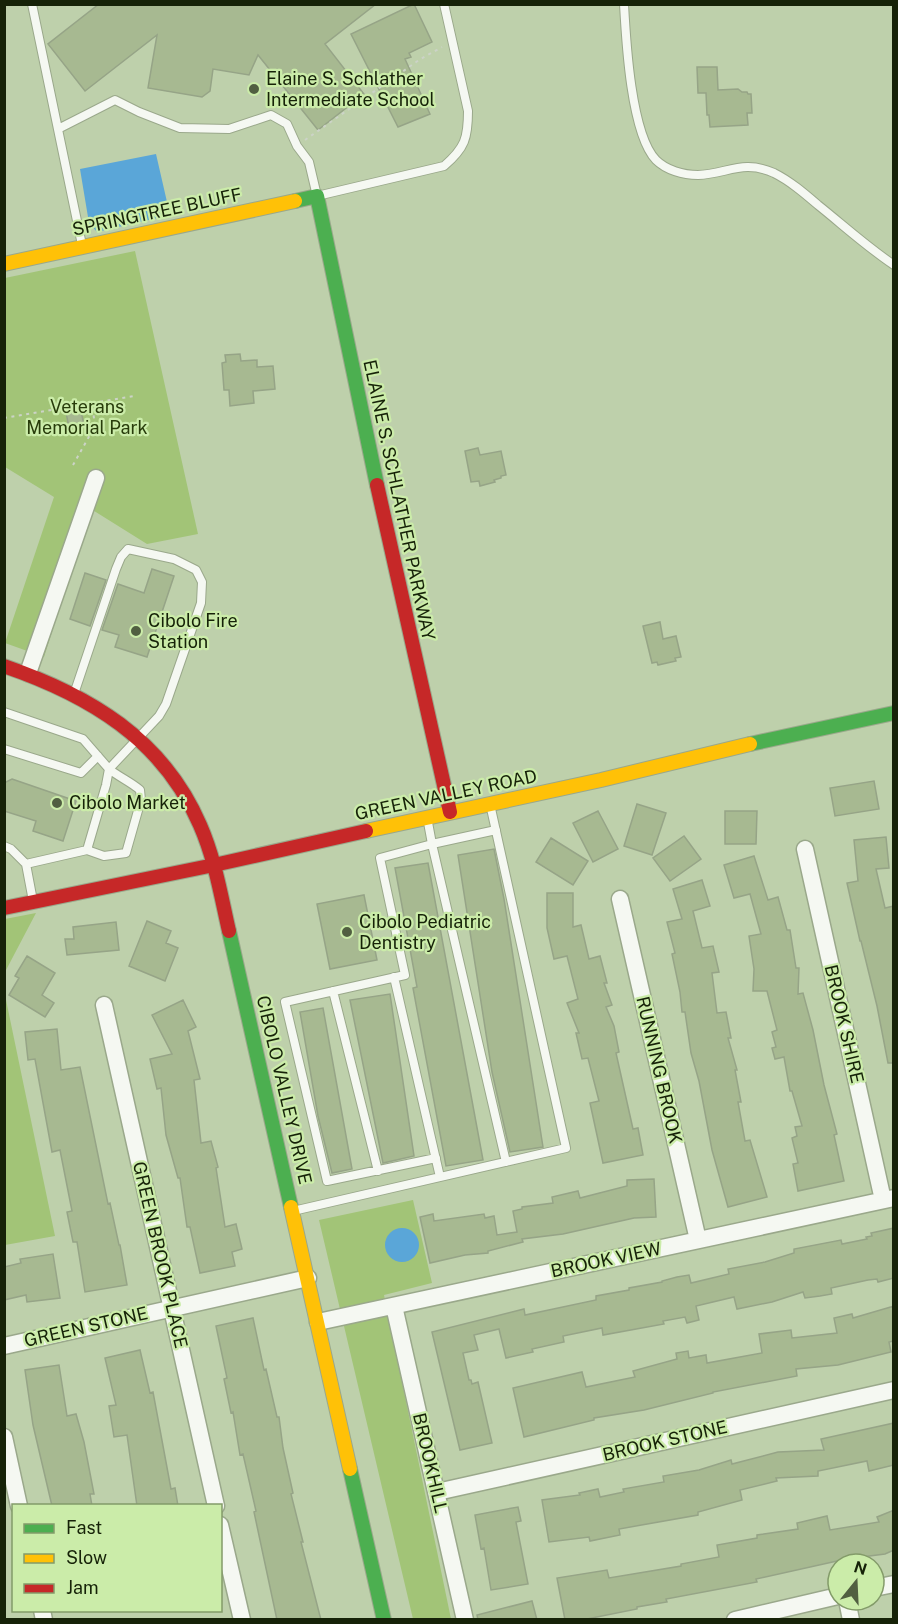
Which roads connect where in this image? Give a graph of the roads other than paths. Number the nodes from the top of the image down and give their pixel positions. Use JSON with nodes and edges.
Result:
{"nodes":[{"id":1,"x":32,"y":4,"type":"edge"},
{"id":2,"x":444,"y":4,"type":"edge"},
{"id":3,"x":624,"y":4,"type":"edge"},
{"id":4,"x":58,"y":129,"type":"junction"},
{"id":5,"x":317,"y":196,"type":"junction"},
{"id":6,"x":82,"y":246,"type":"junction"},
{"id":7,"x":4,"y":264,"type":"edge"},
{"id":8,"x":894,"y":265,"type":"edge"},
{"id":9,"x":96,"y":478,"type":"dead end"},
{"id":10,"x":4,"y":666,"type":"edge"},
{"id":11,"x":28,"y":673,"type":"junction"},
{"id":12,"x":74,"y":693,"type":"junction"},
{"id":13,"x":4,"y":712,"type":"edge"},
{"id":14,"x":894,"y":713,"type":"edge"},
{"id":15,"x":138,"y":737,"type":"junction"},
{"id":16,"x":4,"y":749,"type":"edge"},
{"id":17,"x":98,"y":756,"type":"junction"},
{"id":18,"x":109,"y":769,"type":"junction"},
{"id":19,"x":490,"y":804,"type":"junction"},
{"id":20,"x":450,"y":812,"type":"junction"},
{"id":21,"x":427,"y":817,"type":"junction"},
{"id":22,"x":496,"y":830,"type":"junction"},
{"id":23,"x":432,"y":844,"type":"junction"},
{"id":24,"x":4,"y":846,"type":"edge"},
{"id":25,"x":805,"y":849,"type":"dead end"},
{"id":26,"x":87,"y":850,"type":"junction"},
{"id":27,"x":26,"y":864,"type":"junction"},
{"id":28,"x":214,"y":866,"type":"junction"},
{"id":29,"x":620,"y":899,"type":"dead end"},
{"id":30,"x":33,"y":902,"type":"junction"},
{"id":31,"x":4,"y":908,"type":"edge"},
{"id":32,"x":394,"y":977,"type":"junction"},
{"id":33,"x":333,"y":991,"type":"junction"},
{"id":34,"x":104,"y":1005,"type":"dead end"},
{"id":35,"x":436,"y":1158,"type":"junction"},
{"id":36,"x":506,"y":1162,"type":"junction"},
{"id":37,"x":378,"y":1171,"type":"junction"},
{"id":38,"x":440,"y":1177,"type":"junction"},
{"id":39,"x":888,"y":1199,"type":"edge"},
{"id":40,"x":293,"y":1211,"type":"junction"},
{"id":41,"x":698,"y":1240,"type":"junction"},
{"id":42,"x":308,"y":1278,"type":"junction"},
{"id":43,"x":394,"y":1306,"type":"junction"},
{"id":44,"x":171,"y":1308,"type":"junction"},
{"id":45,"x":318,"y":1322,"type":"junction"},
{"id":46,"x":4,"y":1346,"type":"edge"},
{"id":47,"x":894,"y":1389,"type":"edge"},
{"id":48,"x":4,"y":1437,"type":"edge"},
{"id":49,"x":437,"y":1492,"type":"junction"},
{"id":50,"x":19,"y":1504,"type":"edge"},
{"id":51,"x":216,"y":1504,"type":"edge"},
{"id":52,"x":222,"y":1534,"type":"edge"},
{"id":53,"x":826,"y":1599,"type":"edge"},
{"id":54,"x":242,"y":1620,"type":"edge"},
{"id":55,"x":384,"y":1620,"type":"edge"},
{"id":56,"x":465,"y":1620,"type":"edge"},
{"id":57,"x":735,"y":1620,"type":"edge"}],
"edges":[{"from":1,"to":4,"type":"lane"},
{"from":2,"to":5,"type":"lane"},
{"from":3,"to":8,"type":"lane"},
{"from":4,"to":5,"type":"lane"},
{"from":4,"to":6,"type":"lane"},
{"from":5,"to":6,"type":"street","name":"SPRINGTREE BLUFF"},
{"from":5,"to":20,"type":"street","name":"ELAINE S. SCHLATHER PARKWAY"},
{"from":6,"to":7,"type":"street","name":"SPRINGTREE BLUFF"},
{"from":9,"to":11,"type":"street"},
{"from":10,"to":11,"type":"street","name":"CIBOLO VALLEY DRIVE"},
{"from":11,"to":12,"type":"street","name":"CIBOLO VALLEY DRIVE"},
{"from":12,"to":15,"type":"street","name":"CIBOLO VALLEY DRIVE"},
{"from":12,"to":15,"type":"lane"},
{"from":13,"to":17,"type":"lane"},
{"from":14,"to":19,"type":"street","name":"GREEN VALLEY ROAD"},
{"from":15,"to":18,"type":"lane"},
{"from":15,"to":28,"type":"street","name":"CIBOLO VALLEY DRIVE"},
{"from":16,"to":17,"type":"lane"},
{"from":17,"to":18,"type":"lane"},
{"from":18,"to":26,"type":"lane"},
{"from":18,"to":26,"type":"lane"},
{"from":19,"to":20,"type":"street","name":"GREEN VALLEY ROAD"},
{"from":19,"to":22,"type":"lane"},
{"from":20,"to":21,"type":"street","name":"GREEN VALLEY ROAD"},
{"from":21,"to":23,"type":"lane"},
{"from":21,"to":28,"type":"street","name":"GREEN VALLEY ROAD"},
{"from":22,"to":23,"type":"lane"},
{"from":22,"to":36,"type":"lane"},
{"from":23,"to":32,"type":"lane"},
{"from":23,"to":36,"type":"lane"},
{"from":24,"to":27,"type":"lane"},
{"from":25,"to":39,"type":"street","name":"BROOK SHIRE"},
{"from":26,"to":27,"type":"lane"},
{"from":27,"to":30,"type":"lane"},
{"from":28,"to":30,"type":"street","name":"GREEN VALLEY ROAD"},
{"from":28,"to":40,"type":"street","name":"CIBOLO VALLEY DRIVE"},
{"from":29,"to":41,"type":"street","name":"RUNNING BROOK"},
{"from":30,"to":31,"type":"street","name":"GREEN VALLEY ROAD"},
{"from":32,"to":33,"type":"lane"},
{"from":32,"to":35,"type":"lane"},
{"from":33,"to":37,"type":"lane"},
{"from":33,"to":37,"type":"lane"},
{"from":34,"to":44,"type":"street","name":"GREEN BROOK PLACE"},
{"from":35,"to":37,"type":"lane"},
{"from":35,"to":38,"type":"lane"},
{"from":36,"to":38,"type":"lane"},
{"from":38,"to":40,"type":"lane"},
{"from":39,"to":41,"type":"street","name":"BROOK VIEW"},
{"from":40,"to":42,"type":"street","name":"CIBOLO VALLEY DRIVE"},
{"from":41,"to":43,"type":"street","name":"BROOK VIEW"},
{"from":42,"to":44,"type":"street","name":"GREEN STONE"},
{"from":42,"to":45,"type":"street","name":"CIBOLO VALLEY DRIVE"},
{"from":43,"to":45,"type":"street","name":"BROOK VIEW"},
{"from":43,"to":49,"type":"street","name":"BROOKHILL"},
{"from":44,"to":46,"type":"street","name":"GREEN STONE"},
{"from":44,"to":51,"type":"street","name":"GREEN BROOK PLACE"},
{"from":45,"to":55,"type":"street","name":"CIBOLO VALLEY DRIVE"},
{"from":47,"to":49,"type":"street","name":"BROOK STONE"},
{"from":48,"to":50,"type":"street"},
{"from":49,"to":56,"type":"street","name":"BROOKHILL"},
{"from":52,"to":54,"type":"street"},
{"from":53,"to":57,"type":"street"}]}
